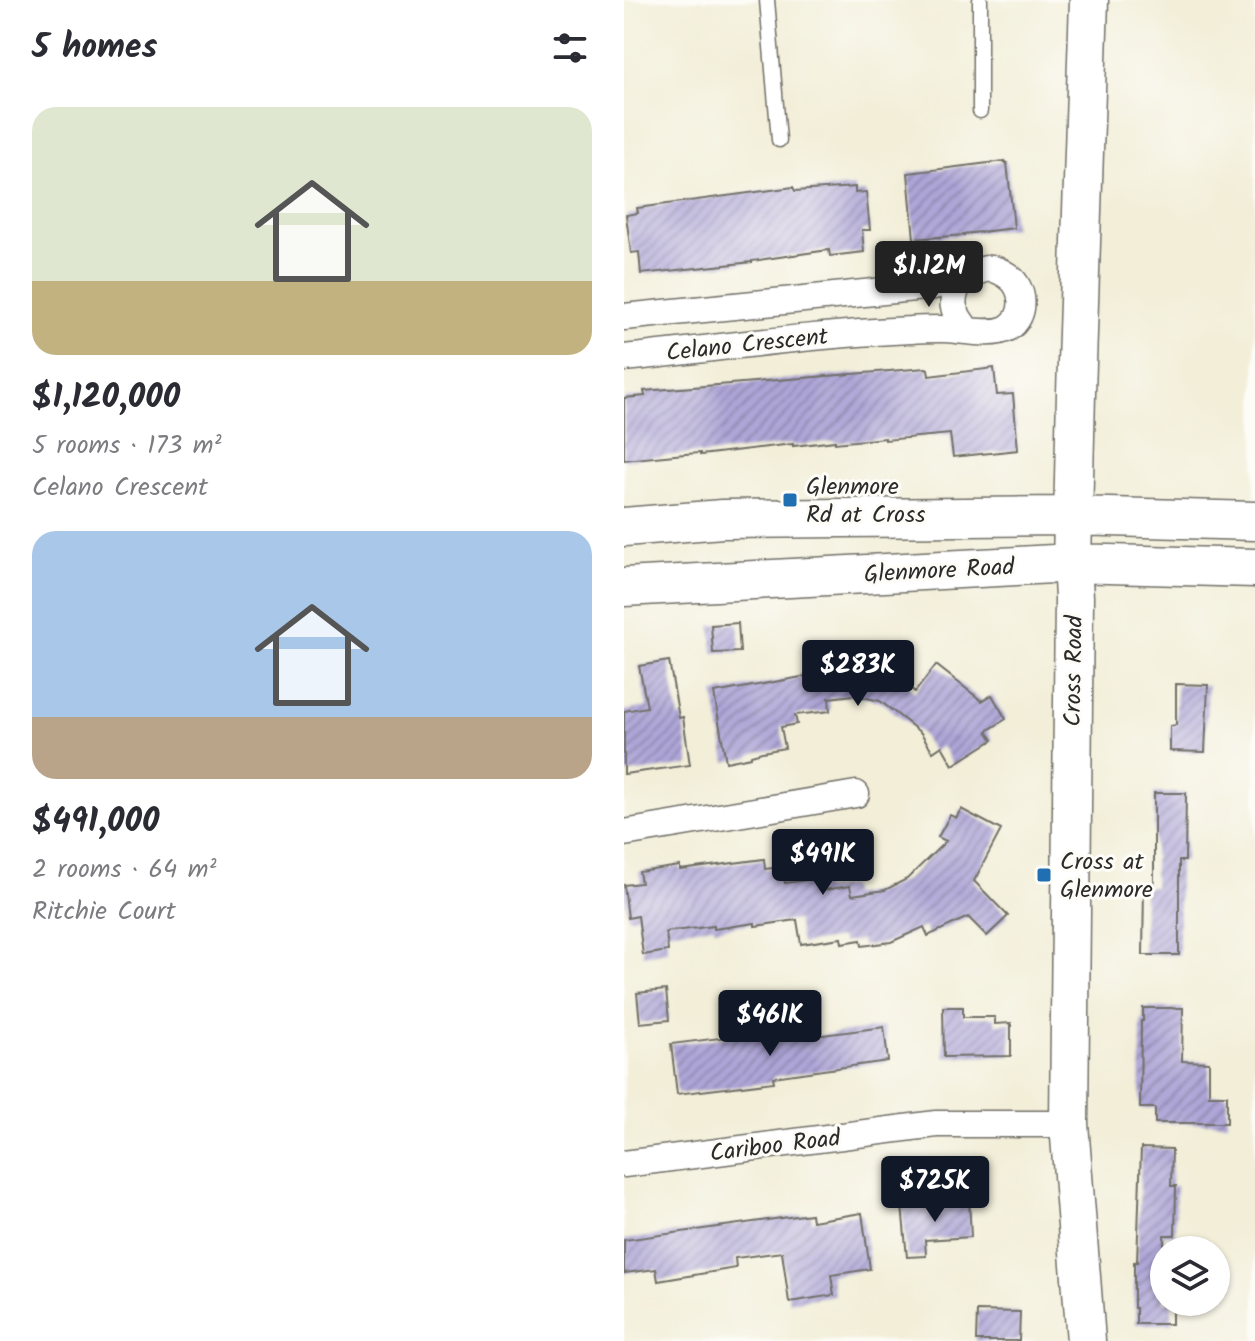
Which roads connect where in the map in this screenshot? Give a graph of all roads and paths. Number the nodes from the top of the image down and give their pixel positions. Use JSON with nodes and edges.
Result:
{"nodes":[{"id":1,"x":767,"y":0,"type":"edge"},
{"id":2,"x":980,"y":0,"type":"edge"},
{"id":3,"x":1089,"y":0,"type":"edge"},
{"id":4,"x":980,"y":111,"type":"dead end"},
{"id":5,"x":779,"y":140,"type":"dead end"},
{"id":6,"x":960,"y":280,"type":"junction"},
{"id":7,"x":624,"y":317,"type":"edge"},
{"id":8,"x":967,"y":330,"type":"junction"},
{"id":9,"x":624,"y":358,"type":"edge"},
{"id":10,"x":1073,"y":516,"type":"junction"},
{"id":11,"x":1255,"y":521,"type":"edge"},
{"id":12,"x":624,"y":527,"type":"edge"},
{"id":13,"x":1072,"y":563,"type":"junction"},
{"id":14,"x":1255,"y":568,"type":"edge"},
{"id":15,"x":624,"y":587,"type":"edge"},
{"id":16,"x":856,"y":794,"type":"dead end"},
{"id":17,"x":624,"y":833,"type":"edge"},
{"id":18,"x":1069,"y":1124,"type":"junction"},
{"id":19,"x":624,"y":1164,"type":"edge"},
{"id":20,"x":1086,"y":1341,"type":"edge"}],
"edges":[{"from":1,"to":5,"type":"lane"},
{"from":2,"to":4,"type":"lane"},
{"from":3,"to":10,"type":"street","name":"Cross Road"},
{"from":6,"to":7,"type":"street","name":"Celano Crescent"},
{"from":6,"to":8,"type":"street"},
{"from":6,"to":8,"type":"street","name":"Celano Crescent"},
{"from":8,"to":9,"type":"street","name":"Celano Crescent"},
{"from":10,"to":11,"type":"street","name":"Glenmore Road"},
{"from":10,"to":12,"type":"street","name":"Glenmore Road"},
{"from":10,"to":13,"type":"street","name":"Cross Road"},
{"from":13,"to":14,"type":"street","name":"Glenmore Road"},
{"from":13,"to":15,"type":"street","name":"Glenmore Road"},
{"from":13,"to":18,"type":"street","name":"Cross Road"},
{"from":16,"to":17,"type":"street"},
{"from":18,"to":19,"type":"street","name":"Cariboo Road"},
{"from":18,"to":20,"type":"street","name":"Cross Road"}]}
